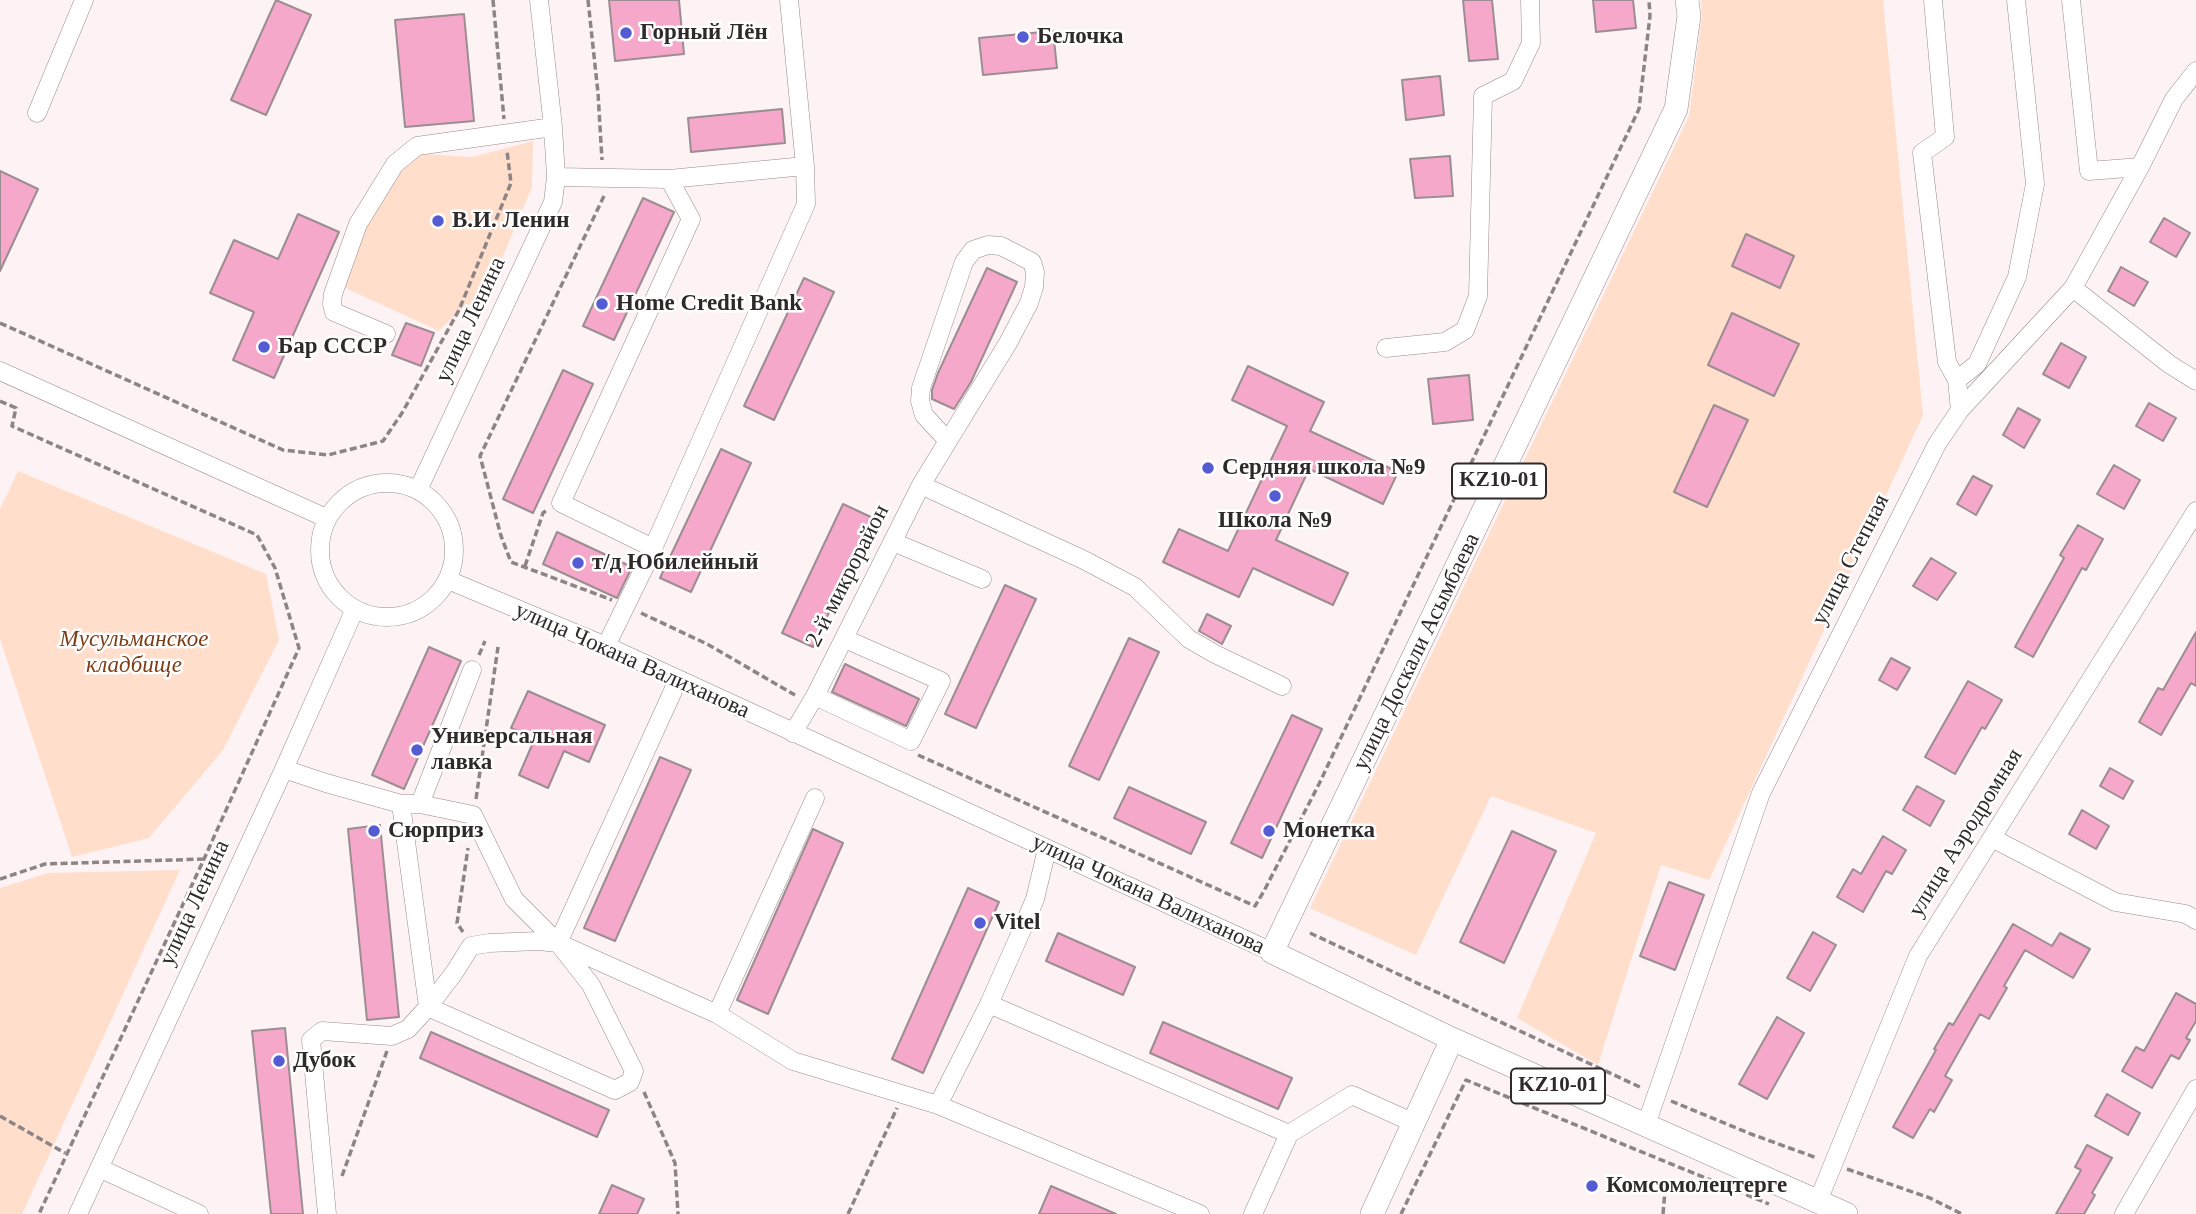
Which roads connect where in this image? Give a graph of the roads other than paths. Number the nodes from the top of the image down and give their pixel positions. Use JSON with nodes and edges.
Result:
{"nodes":[{"id":1,"x":84,"y":0,"type":"edge"},
{"id":2,"x":539,"y":0,"type":"edge"},
{"id":3,"x":789,"y":0,"type":"edge"},
{"id":4,"x":1530,"y":0,"type":"edge"},
{"id":5,"x":1688,"y":0,"type":"edge"},
{"id":6,"x":1933,"y":0,"type":"edge"},
{"id":7,"x":2016,"y":0,"type":"edge"},
{"id":8,"x":2071,"y":0,"type":"edge"},
{"id":9,"x":2196,"y":71,"type":"edge"},
{"id":10,"x":37,"y":113,"type":"dead end"},
{"id":11,"x":554,"y":127,"type":"junction"},
{"id":12,"x":805,"y":166,"type":"junction"},
{"id":13,"x":2140,"y":167,"type":"junction"},
{"id":14,"x":556,"y":177,"type":"junction"},
{"id":15,"x":669,"y":179,"type":"junction"},
{"id":16,"x":2073,"y":288,"type":"junction"},
{"id":17,"x":386,"y":334,"type":"dead end"},
{"id":18,"x":1386,"y":348,"type":"dead end"},
{"id":19,"x":0,"y":372,"type":"edge"},
{"id":20,"x":1957,"y":380,"type":"junction"},
{"id":21,"x":2196,"y":381,"type":"edge"},
{"id":22,"x":1959,"y":410,"type":"junction"},
{"id":23,"x":947,"y":440,"type":"junction"},
{"id":24,"x":921,"y":485,"type":"junction"},
{"id":25,"x":418,"y":489,"type":"junction"},
{"id":26,"x":2196,"y":511,"type":"edge"},
{"id":27,"x":326,"y":519,"type":"junction"},
{"id":28,"x":893,"y":542,"type":"junction"},
{"id":29,"x":653,"y":548,"type":"junction"},
{"id":30,"x":982,"y":579,"type":"dead end"},
{"id":31,"x":448,"y":580,"type":"junction"},
{"id":32,"x":354,"y":611,"type":"junction"},
{"id":33,"x":845,"y":639,"type":"junction"},
{"id":34,"x":606,"y":646,"type":"junction"},
{"id":35,"x":472,"y":670,"type":"dead end"},
{"id":36,"x":678,"y":680,"type":"junction"},
{"id":37,"x":1282,"y":686,"type":"dead end"},
{"id":38,"x":815,"y":696,"type":"junction"},
{"id":39,"x":793,"y":733,"type":"junction"},
{"id":40,"x":284,"y":769,"type":"junction"},
{"id":41,"x":815,"y":798,"type":"dead end"},
{"id":42,"x":401,"y":804,"type":"junction"},
{"id":43,"x":420,"y":804,"type":"junction"},
{"id":44,"x":1992,"y":838,"type":"junction"},
{"id":45,"x":1047,"y":849,"type":"junction"},
{"id":46,"x":2196,"y":919,"type":"edge"},
{"id":47,"x":558,"y":943,"type":"junction"},
{"id":48,"x":1272,"y":952,"type":"junction"},
{"id":49,"x":989,"y":1004,"type":"junction"},
{"id":50,"x":428,"y":1007,"type":"junction"},
{"id":51,"x":717,"y":1014,"type":"junction"},
{"id":52,"x":1452,"y":1039,"type":"junction"},
{"id":53,"x":2196,"y":1089,"type":"edge"},
{"id":54,"x":938,"y":1105,"type":"junction"},
{"id":55,"x":1414,"y":1123,"type":"junction"},
{"id":56,"x":1646,"y":1125,"type":"junction"},
{"id":57,"x":1289,"y":1134,"type":"junction"},
{"id":58,"x":99,"y":1168,"type":"junction"},
{"id":59,"x":1818,"y":1201,"type":"junction"},
{"id":60,"x":78,"y":1214,"type":"edge"},
{"id":61,"x":199,"y":1214,"type":"edge"},
{"id":62,"x":327,"y":1214,"type":"edge"},
{"id":63,"x":1200,"y":1214,"type":"edge"},
{"id":64,"x":1253,"y":1214,"type":"edge"},
{"id":65,"x":1372,"y":1214,"type":"edge"},
{"id":66,"x":1846,"y":1214,"type":"edge"},
{"id":67,"x":2124,"y":1214,"type":"edge"}],
"edges":[{"from":1,"to":10,"type":"street"},
{"from":2,"to":11,"type":"street","name":"улица Ленина"},
{"from":3,"to":12,"type":"street"},
{"from":4,"to":18,"type":"street"},
{"from":5,"to":48,"type":"main road","name":"улица Доскали Асымбаева","number":"KZ10-01"},
{"from":6,"to":20,"type":"street"},
{"from":7,"to":20,"type":"street"},
{"from":8,"to":13,"type":"street"},
{"from":9,"to":13,"type":"street","name":"улица Степная"},
{"from":11,"to":14,"type":"street","name":"улица Ленина"},
{"from":11,"to":17,"type":"street"},
{"from":12,"to":15,"type":"street"},
{"from":12,"to":29,"type":"street"},
{"from":13,"to":16,"type":"street","name":"улица Степная"},
{"from":14,"to":15,"type":"street"},
{"from":14,"to":25,"type":"street","name":"улица Ленина"},
{"from":15,"to":29,"type":"street"},
{"from":16,"to":21,"type":"street"},
{"from":16,"to":22,"type":"street","name":"улица Степная"},
{"from":19,"to":27,"type":"street"},
{"from":20,"to":22,"type":"street"},
{"from":22,"to":56,"type":"street","name":"улица Степная"},
{"from":23,"to":23,"type":"street","name":"2-й микрорайон"},
{"from":23,"to":24,"type":"street","name":"2-й микрорайон"},
{"from":24,"to":28,"type":"street","name":"2-й микрорайон"},
{"from":24,"to":37,"type":"street"},
{"from":25,"to":27,"type":"street"},
{"from":25,"to":31,"type":"street"},
{"from":26,"to":44,"type":"street","name":"улица Аэродромная"},
{"from":27,"to":32,"type":"street"},
{"from":28,"to":30,"type":"street"},
{"from":28,"to":33,"type":"street","name":"2-й микрорайон"},
{"from":29,"to":34,"type":"street"},
{"from":31,"to":32,"type":"street"},
{"from":31,"to":34,"type":"street","name":"улица Чокана Валиханова"},
{"from":32,"to":40,"type":"street","name":"улица Ленина"},
{"from":33,"to":38,"type":"street","name":"2-й микрорайон"},
{"from":33,"to":38,"type":"street"},
{"from":34,"to":36,"type":"street","name":"улица Чокана Валиханова"},
{"from":35,"to":43,"type":"street"},
{"from":36,"to":39,"type":"street","name":"улица Чокана Валиханова"},
{"from":36,"to":47,"type":"street"},
{"from":38,"to":39,"type":"street","name":"2-й микрорайон"},
{"from":39,"to":45,"type":"street","name":"улица Чокана Валиханова"},
{"from":40,"to":42,"type":"street"},
{"from":40,"to":58,"type":"street","name":"улица Ленина"},
{"from":41,"to":51,"type":"street"},
{"from":42,"to":43,"type":"street"},
{"from":42,"to":50,"type":"street"},
{"from":43,"to":47,"type":"street"},
{"from":44,"to":46,"type":"street"},
{"from":44,"to":59,"type":"street","name":"улица Аэродромная"},
{"from":45,"to":48,"type":"street","name":"улица Чокана Валиханова"},
{"from":45,"to":49,"type":"street"},
{"from":47,"to":50,"type":"street"},
{"from":47,"to":50,"type":"street"},
{"from":47,"to":51,"type":"street"},
{"from":48,"to":52,"type":"main road","name":"улица Чокана Валиханова","number":"KZ10-01"},
{"from":49,"to":54,"type":"street"},
{"from":49,"to":57,"type":"street"},
{"from":50,"to":62,"type":"street"},
{"from":51,"to":54,"type":"street"},
{"from":52,"to":55,"type":"main road"},
{"from":52,"to":56,"type":"main road","name":"улица Чокана Валиханова","number":"KZ10-01"},
{"from":53,"to":67,"type":"street"},
{"from":54,"to":63,"type":"street"},
{"from":55,"to":57,"type":"street"},
{"from":55,"to":65,"type":"main road"},
{"from":56,"to":59,"type":"main road","name":"улица Чокана Валиханова","number":"KZ10-01"},
{"from":57,"to":64,"type":"street"},
{"from":58,"to":60,"type":"street","name":"улица Ленина"},
{"from":58,"to":61,"type":"street"},
{"from":59,"to":66,"type":"main road","name":"улица Чокана Валиханова","number":"KZ10-01"}]}
